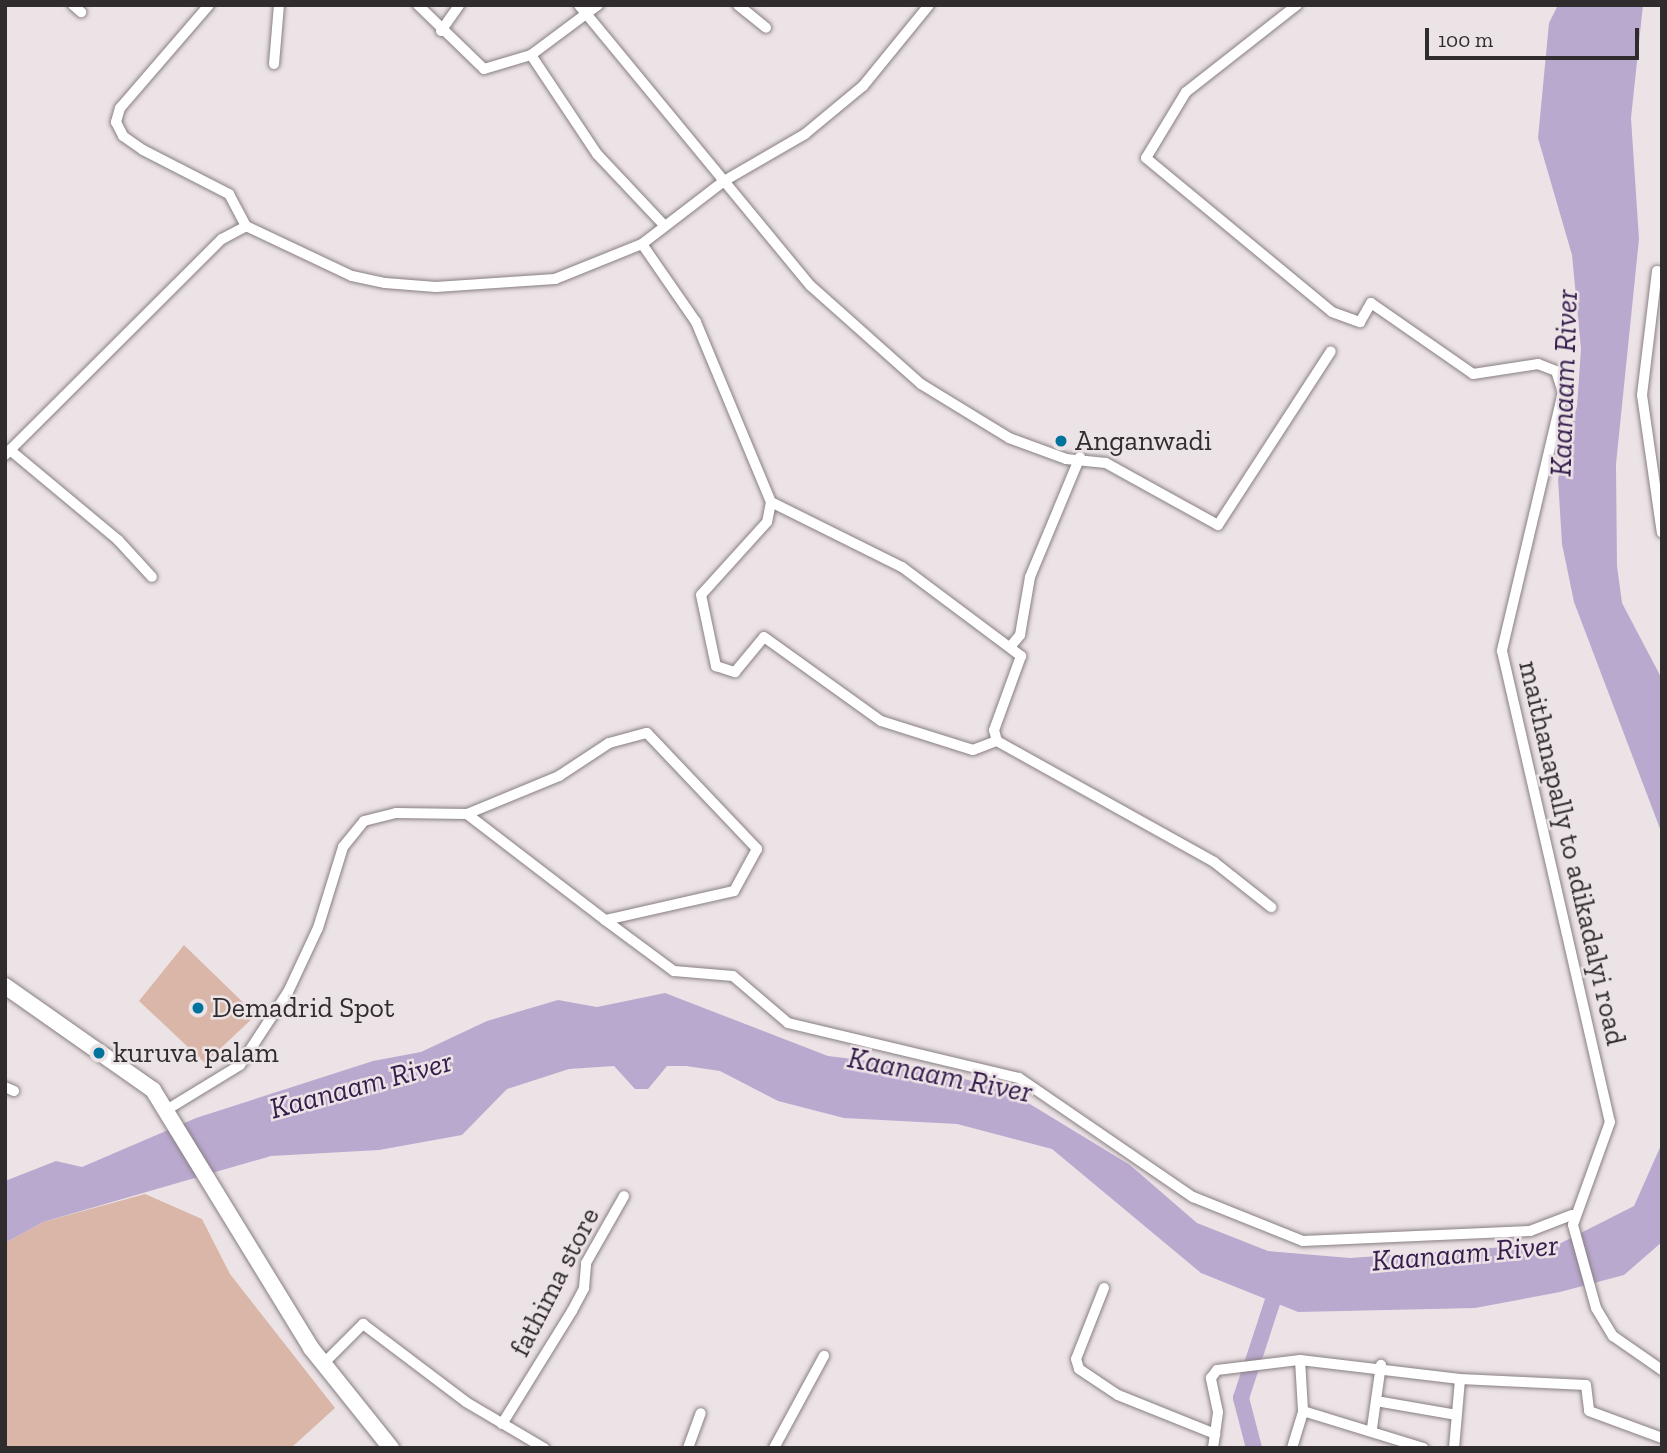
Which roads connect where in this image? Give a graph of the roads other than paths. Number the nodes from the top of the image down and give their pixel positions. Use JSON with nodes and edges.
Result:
{"nodes":[{"id":1,"x":209,"y":5,"type":"edge"},
{"id":2,"x":279,"y":5,"type":"edge"},
{"id":3,"x":418,"y":5,"type":"edge"},
{"id":4,"x":459,"y":5,"type":"edge"},
{"id":5,"x":598,"y":5,"type":"edge"},
{"id":6,"x":738,"y":5,"type":"edge"},
{"id":7,"x":929,"y":5,"type":"edge"},
{"id":8,"x":1297,"y":5,"type":"edge"},
{"id":9,"x":582,"y":10,"type":"edge"},
{"id":10,"x":766,"y":28,"type":"dead end"},
{"id":11,"x":442,"y":31,"type":"junction"},
{"id":12,"x":531,"y":55,"type":"junction"},
{"id":13,"x":274,"y":64,"type":"dead end"},
{"id":14,"x":724,"y":181,"type":"junction"},
{"id":15,"x":663,"y":224,"type":"junction"},
{"id":16,"x":246,"y":226,"type":"junction"},
{"id":17,"x":642,"y":244,"type":"junction"},
{"id":18,"x":1657,"y":271,"type":"dead end"},
{"id":19,"x":1331,"y":351,"type":"dead end"},
{"id":20,"x":8,"y":452,"type":"edge"},
{"id":21,"x":1080,"y":457,"type":"junction"},
{"id":22,"x":771,"y":502,"type":"junction"},
{"id":23,"x":1662,"y":533,"type":"edge"},
{"id":24,"x":152,"y":577,"type":"dead end"},
{"id":25,"x":1010,"y":647,"type":"junction"},
{"id":26,"x":998,"y":741,"type":"junction"},
{"id":27,"x":467,"y":814,"type":"junction"},
{"id":28,"x":1272,"y":907,"type":"dead end"},
{"id":29,"x":605,"y":920,"type":"junction"},
{"id":30,"x":5,"y":986,"type":"edge"},
{"id":31,"x":170,"y":1111,"type":"junction"},
{"id":32,"x":624,"y":1196,"type":"dead end"},
{"id":33,"x":1573,"y":1220,"type":"junction"},
{"id":34,"x":1104,"y":1288,"type":"dead end"},
{"id":35,"x":824,"y":1356,"type":"dead end"},
{"id":36,"x":1300,"y":1360,"type":"junction"},
{"id":37,"x":323,"y":1364,"type":"junction"},
{"id":38,"x":1381,"y":1365,"type":"junction"},
{"id":39,"x":1662,"y":1370,"type":"edge"},
{"id":40,"x":1460,"y":1379,"type":"junction"},
{"id":41,"x":1376,"y":1401,"type":"junction"},
{"id":42,"x":1303,"y":1411,"type":"junction"},
{"id":43,"x":701,"y":1413,"type":"dead end"},
{"id":44,"x":1457,"y":1415,"type":"junction"},
{"id":45,"x":502,"y":1423,"type":"junction"},
{"id":46,"x":1372,"y":1428,"type":"junction"},
{"id":47,"x":1214,"y":1434,"type":"junction"},
{"id":48,"x":1662,"y":1438,"type":"edge"},
{"id":49,"x":391,"y":1448,"type":"edge"},
{"id":50,"x":544,"y":1448,"type":"edge"},
{"id":51,"x":688,"y":1448,"type":"edge"},
{"id":52,"x":774,"y":1448,"type":"edge"},
{"id":53,"x":1213,"y":1448,"type":"edge"},
{"id":54,"x":1292,"y":1448,"type":"edge"},
{"id":55,"x":1423,"y":1448,"type":"edge"},
{"id":56,"x":1454,"y":1448,"type":"edge"}],
"edges":[{"from":1,"to":16,"type":"street"},
{"from":2,"to":13,"type":"street"},
{"from":3,"to":11,"type":"street"},
{"from":4,"to":11,"type":"street"},
{"from":5,"to":9,"type":"street"},
{"from":6,"to":10,"type":"street"},
{"from":7,"to":14,"type":"street"},
{"from":8,"to":33,"type":"street","name":"maithanapally to adikadalyi road"},
{"from":9,"to":12,"type":"street"},
{"from":9,"to":14,"type":"street"},
{"from":11,"to":12,"type":"street"},
{"from":12,"to":15,"type":"street"},
{"from":14,"to":15,"type":"street"},
{"from":14,"to":21,"type":"street"},
{"from":15,"to":17,"type":"street"},
{"from":16,"to":17,"type":"street"},
{"from":16,"to":20,"type":"street"},
{"from":17,"to":22,"type":"street"},
{"from":18,"to":23,"type":"street"},
{"from":19,"to":21,"type":"street"},
{"from":20,"to":24,"type":"street"},
{"from":21,"to":25,"type":"street"},
{"from":22,"to":25,"type":"street"},
{"from":22,"to":26,"type":"street"},
{"from":25,"to":26,"type":"street"},
{"from":26,"to":28,"type":"street"},
{"from":27,"to":29,"type":"street"},
{"from":27,"to":29,"type":"street"},
{"from":27,"to":31,"type":"street"},
{"from":29,"to":33,"type":"street"},
{"from":30,"to":31,"type":"main road"},
{"from":31,"to":37,"type":"main road"},
{"from":32,"to":45,"type":"street","name":"fathima store"},
{"from":33,"to":39,"type":"street"},
{"from":34,"to":47,"type":"street"},
{"from":35,"to":52,"type":"street"},
{"from":36,"to":38,"type":"street"},
{"from":36,"to":42,"type":"street"},
{"from":36,"to":47,"type":"street"},
{"from":37,"to":45,"type":"street"},
{"from":37,"to":49,"type":"main road"},
{"from":38,"to":40,"type":"street"},
{"from":38,"to":41,"type":"street"},
{"from":40,"to":44,"type":"street"},
{"from":40,"to":48,"type":"street"},
{"from":41,"to":44,"type":"street"},
{"from":41,"to":46,"type":"street"},
{"from":42,"to":46,"type":"street"},
{"from":42,"to":54,"type":"street"},
{"from":43,"to":51,"type":"street"},
{"from":44,"to":56,"type":"street"},
{"from":45,"to":50,"type":"street"},
{"from":46,"to":55,"type":"street"},
{"from":47,"to":53,"type":"street"}]}
